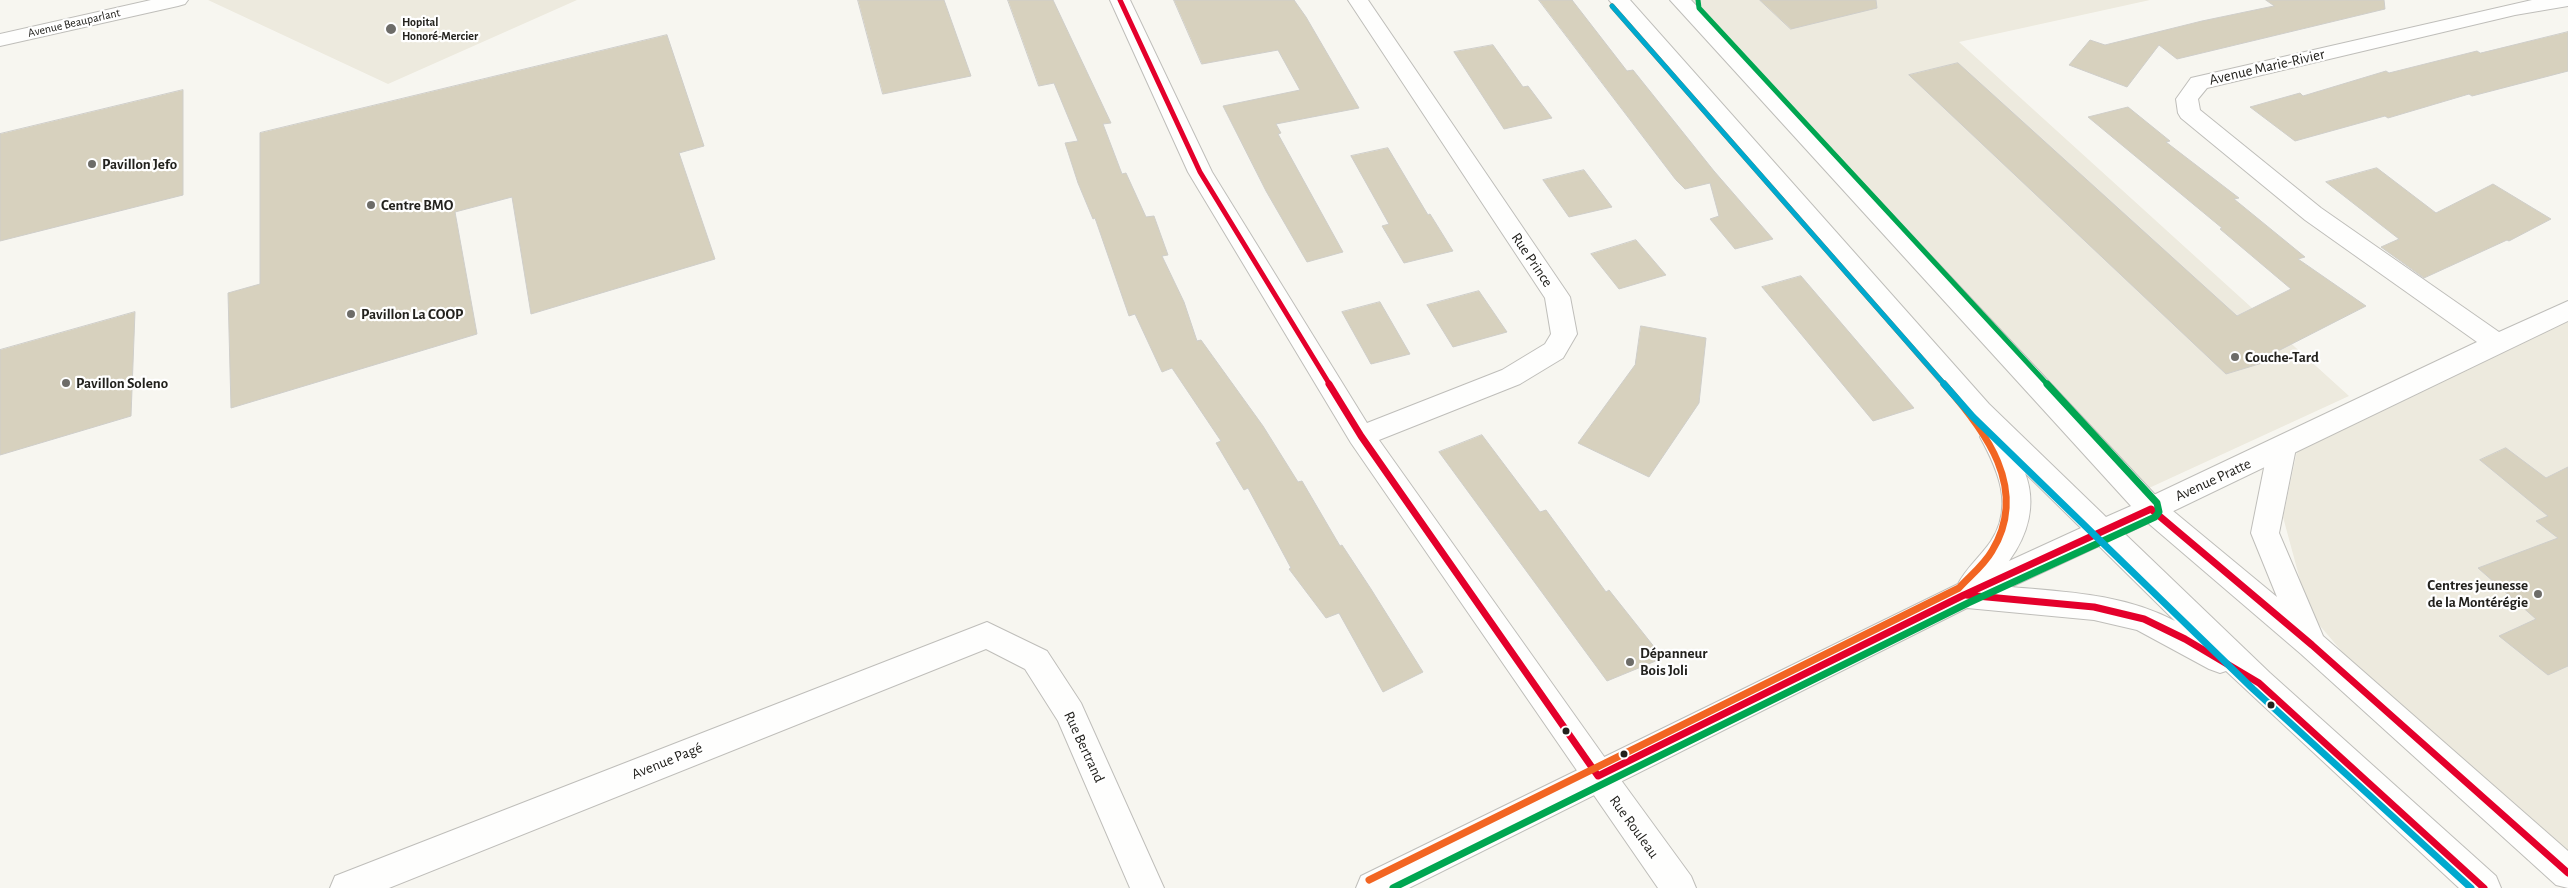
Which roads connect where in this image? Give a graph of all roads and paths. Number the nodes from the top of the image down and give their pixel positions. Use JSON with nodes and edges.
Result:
{"nodes":[{"id":1,"x":178,"y":0,"type":"edge"},
{"id":2,"x":1120,"y":0,"type":"edge"},
{"id":3,"x":1358,"y":0,"type":"edge"},
{"id":4,"x":1619,"y":0,"type":"edge"},
{"id":5,"x":2568,"y":0,"type":"edge"},
{"id":6,"x":1686,"y":4,"type":"edge"},
{"id":7,"x":0,"y":40,"type":"edge"},
{"id":8,"x":2568,"y":310,"type":"edge"},
{"id":9,"x":2498,"y":344,"type":"junction"},
{"id":10,"x":1979,"y":410,"type":"junction"},
{"id":11,"x":1361,"y":436,"type":"junction"},
{"id":12,"x":2282,"y":448,"type":"junction"},
{"id":13,"x":2151,"y":508,"type":"junction"},
{"id":14,"x":2101,"y":532,"type":"junction"},
{"id":15,"x":1964,"y":595,"type":"junction"},
{"id":16,"x":987,"y":635,"type":"joint"},
{"id":17,"x":2312,"y":645,"type":"junction"},
{"id":18,"x":2259,"y":683,"type":"junction"},
{"id":19,"x":1598,"y":776,"type":"junction"},
{"id":20,"x":2568,"y":873,"type":"edge"},
{"id":21,"x":347,"y":888,"type":"edge"},
{"id":22,"x":1147,"y":888,"type":"edge"},
{"id":23,"x":1373,"y":888,"type":"edge"},
{"id":24,"x":1679,"y":888,"type":"edge"},
{"id":25,"x":2484,"y":888,"type":"edge"}],
"edges":[{"from":1,"to":7,"type":"street","name":"Avenue Beauparlant"},
{"from":2,"to":11,"type":"street","name":"Rue Rouleau"},
{"from":3,"to":11,"type":"street","name":"Rue Prince"},
{"from":4,"to":10,"type":"street"},
{"from":5,"to":9,"type":"street","name":"Avenue Marie-Rivier"},
{"from":6,"to":13,"type":"street"},
{"from":8,"to":9,"type":"street","name":"Avenue Pratte"},
{"from":9,"to":12,"type":"street","name":"Avenue Pratte"},
{"from":10,"to":14,"type":"street"},
{"from":10,"to":15,"type":"street"},
{"from":11,"to":19,"type":"street","name":"Rue Rouleau"},
{"from":12,"to":13,"type":"street","name":"Avenue Pratte"},
{"from":12,"to":17,"type":"street"},
{"from":13,"to":14,"type":"street","name":"Avenue Pratte"},
{"from":13,"to":17,"type":"street"},
{"from":14,"to":15,"type":"street","name":"Avenue Pratte"},
{"from":14,"to":18,"type":"street"},
{"from":15,"to":18,"type":"street"},
{"from":15,"to":19,"type":"street","name":"Avenue Pratte"},
{"from":16,"to":21,"type":"street","name":"Avenue Pagé"},
{"from":16,"to":22,"type":"street","name":"Rue Bertrand"},
{"from":17,"to":20,"type":"street"},
{"from":18,"to":25,"type":"street"},
{"from":19,"to":23,"type":"street","name":"Avenue Pratte"},
{"from":19,"to":24,"type":"street","name":"Rue Rouleau"}]}
